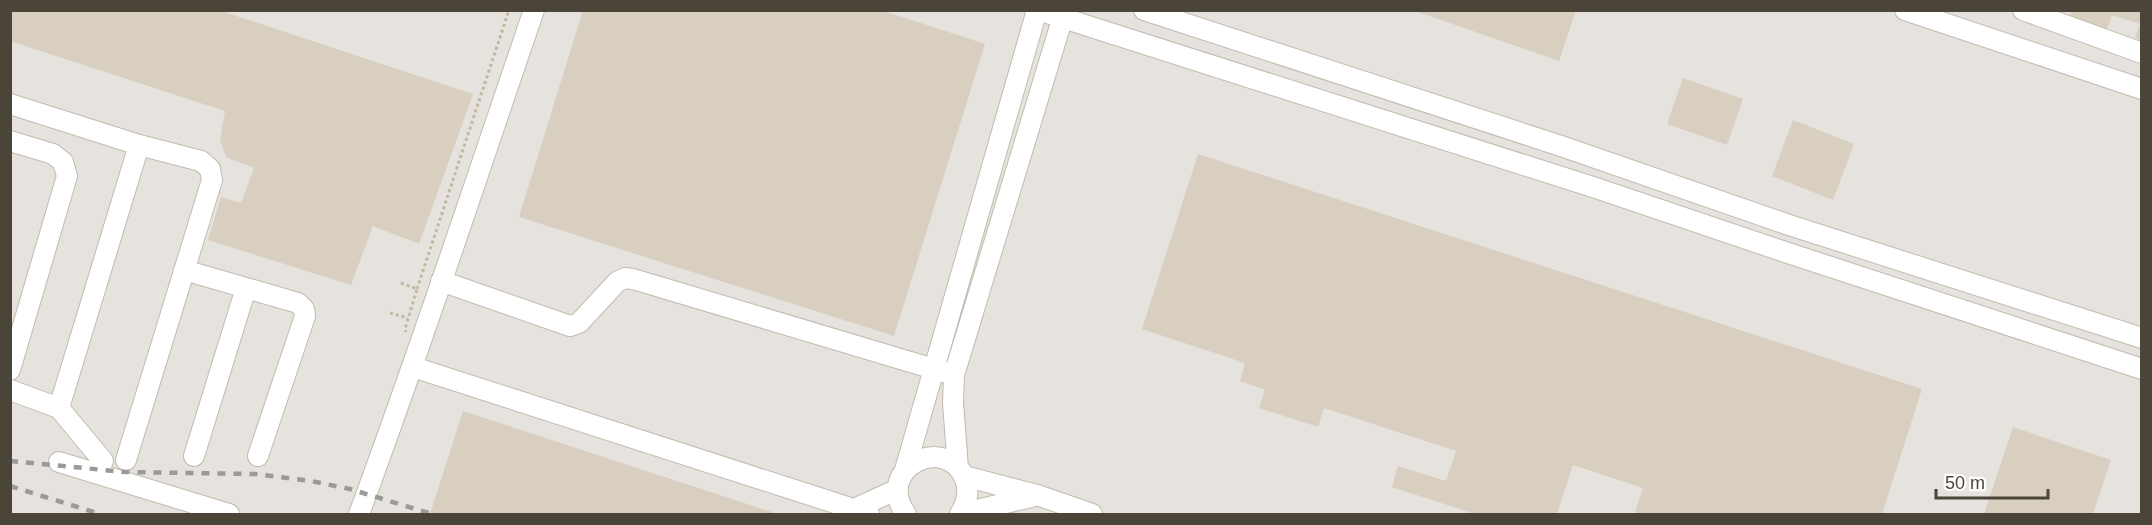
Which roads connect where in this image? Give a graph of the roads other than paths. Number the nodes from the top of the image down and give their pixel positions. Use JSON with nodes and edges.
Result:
{"nodes":[{"id":1,"x":534,"y":10,"type":"edge"},
{"id":2,"x":1037,"y":10,"type":"edge"},
{"id":3,"x":1144,"y":10,"type":"edge"},
{"id":4,"x":1905,"y":10,"type":"edge"},
{"id":5,"x":2023,"y":10,"type":"edge"},
{"id":6,"x":1064,"y":15,"type":"edge"},
{"id":7,"x":2142,"y":53,"type":"edge"},
{"id":8,"x":1304,"y":63,"type":"junction"},
{"id":9,"x":2142,"y":89,"type":"edge"},
{"id":10,"x":1294,"y":92,"type":"junction"},
{"id":11,"x":10,"y":104,"type":"edge"},
{"id":12,"x":10,"y":141,"type":"edge"},
{"id":13,"x":1553,"y":144,"type":"junction"},
{"id":14,"x":139,"y":146,"type":"junction"},
{"id":15,"x":1545,"y":172,"type":"junction"},
{"id":16,"x":985,"y":191,"type":"junction"},
{"id":17,"x":1008,"y":199,"type":"junction"},
{"id":18,"x":1789,"y":225,"type":"junction"},
{"id":19,"x":1782,"y":251,"type":"junction"},
{"id":20,"x":184,"y":270,"type":"junction"},
{"id":21,"x":441,"y":281,"type":"junction"},
{"id":22,"x":246,"y":288,"type":"junction"},
{"id":23,"x":2028,"y":301,"type":"junction"},
{"id":24,"x":2020,"y":329,"type":"junction"},
{"id":25,"x":2142,"y":338,"type":"edge"},
{"id":26,"x":413,"y":366,"type":"junction"},
{"id":27,"x":934,"y":368,"type":"junction"},
{"id":28,"x":2141,"y":368,"type":"edge"},
{"id":29,"x":10,"y":370,"type":"edge"},
{"id":30,"x":954,"y":375,"type":"junction"},
{"id":31,"x":10,"y":390,"type":"edge"},
{"id":32,"x":59,"y":408,"type":"junction"},
{"id":33,"x":194,"y":456,"type":"dead end"},
{"id":34,"x":258,"y":456,"type":"dead end"},
{"id":35,"x":126,"y":460,"type":"dead end"},
{"id":36,"x":103,"y":461,"type":"dead end"},
{"id":37,"x":59,"y":462,"type":"dead end"},
{"id":38,"x":961,"y":472,"type":"junction"},
{"id":39,"x":901,"y":480,"type":"junction"},
{"id":40,"x":1037,"y":495,"type":"junction"},
{"id":41,"x":862,"y":512,"type":"edge"},
{"id":42,"x":230,"y":514,"type":"edge"},
{"id":43,"x":359,"y":514,"type":"edge"},
{"id":44,"x":906,"y":514,"type":"edge"},
{"id":45,"x":960,"y":514,"type":"edge"},
{"id":46,"x":1092,"y":514,"type":"edge"}],
"edges":[{"from":1,"to":21,"type":"lane"},
{"from":2,"to":6,"type":"lane"},
{"from":2,"to":16,"type":"lane"},
{"from":3,"to":8,"type":"lane"},
{"from":4,"to":9,"type":"lane"},
{"from":5,"to":7,"type":"lane"},
{"from":6,"to":10,"type":"lane"},
{"from":6,"to":17,"type":"lane"},
{"from":8,"to":10,"type":"lane"},
{"from":8,"to":13,"type":"lane"},
{"from":10,"to":15,"type":"lane"},
{"from":11,"to":14,"type":"lane"},
{"from":12,"to":29,"type":"lane"},
{"from":13,"to":15,"type":"lane"},
{"from":13,"to":18,"type":"lane"},
{"from":14,"to":20,"type":"lane"},
{"from":14,"to":32,"type":"lane"},
{"from":15,"to":19,"type":"lane"},
{"from":16,"to":17,"type":"lane"},
{"from":16,"to":27,"type":"lane"},
{"from":17,"to":30,"type":"lane"},
{"from":18,"to":19,"type":"lane"},
{"from":18,"to":23,"type":"lane"},
{"from":19,"to":24,"type":"lane"},
{"from":20,"to":22,"type":"lane"},
{"from":20,"to":35,"type":"lane"},
{"from":21,"to":26,"type":"lane"},
{"from":21,"to":27,"type":"lane"},
{"from":22,"to":33,"type":"lane"},
{"from":22,"to":34,"type":"lane"},
{"from":23,"to":24,"type":"lane"},
{"from":23,"to":25,"type":"lane"},
{"from":24,"to":28,"type":"lane"},
{"from":26,"to":41,"type":"lane"},
{"from":26,"to":43,"type":"lane"},
{"from":27,"to":30,"type":"lane"},
{"from":27,"to":39,"type":"lane"},
{"from":30,"to":38,"type":"lane"},
{"from":31,"to":32,"type":"lane"},
{"from":32,"to":36,"type":"lane"},
{"from":37,"to":42,"type":"lane"},
{"from":38,"to":39,"type":"lane"},
{"from":38,"to":40,"type":"lane"},
{"from":38,"to":45,"type":"lane"},
{"from":39,"to":41,"type":"lane"},
{"from":39,"to":44,"type":"lane"},
{"from":40,"to":45,"type":"lane"},
{"from":40,"to":46,"type":"lane"}]}
